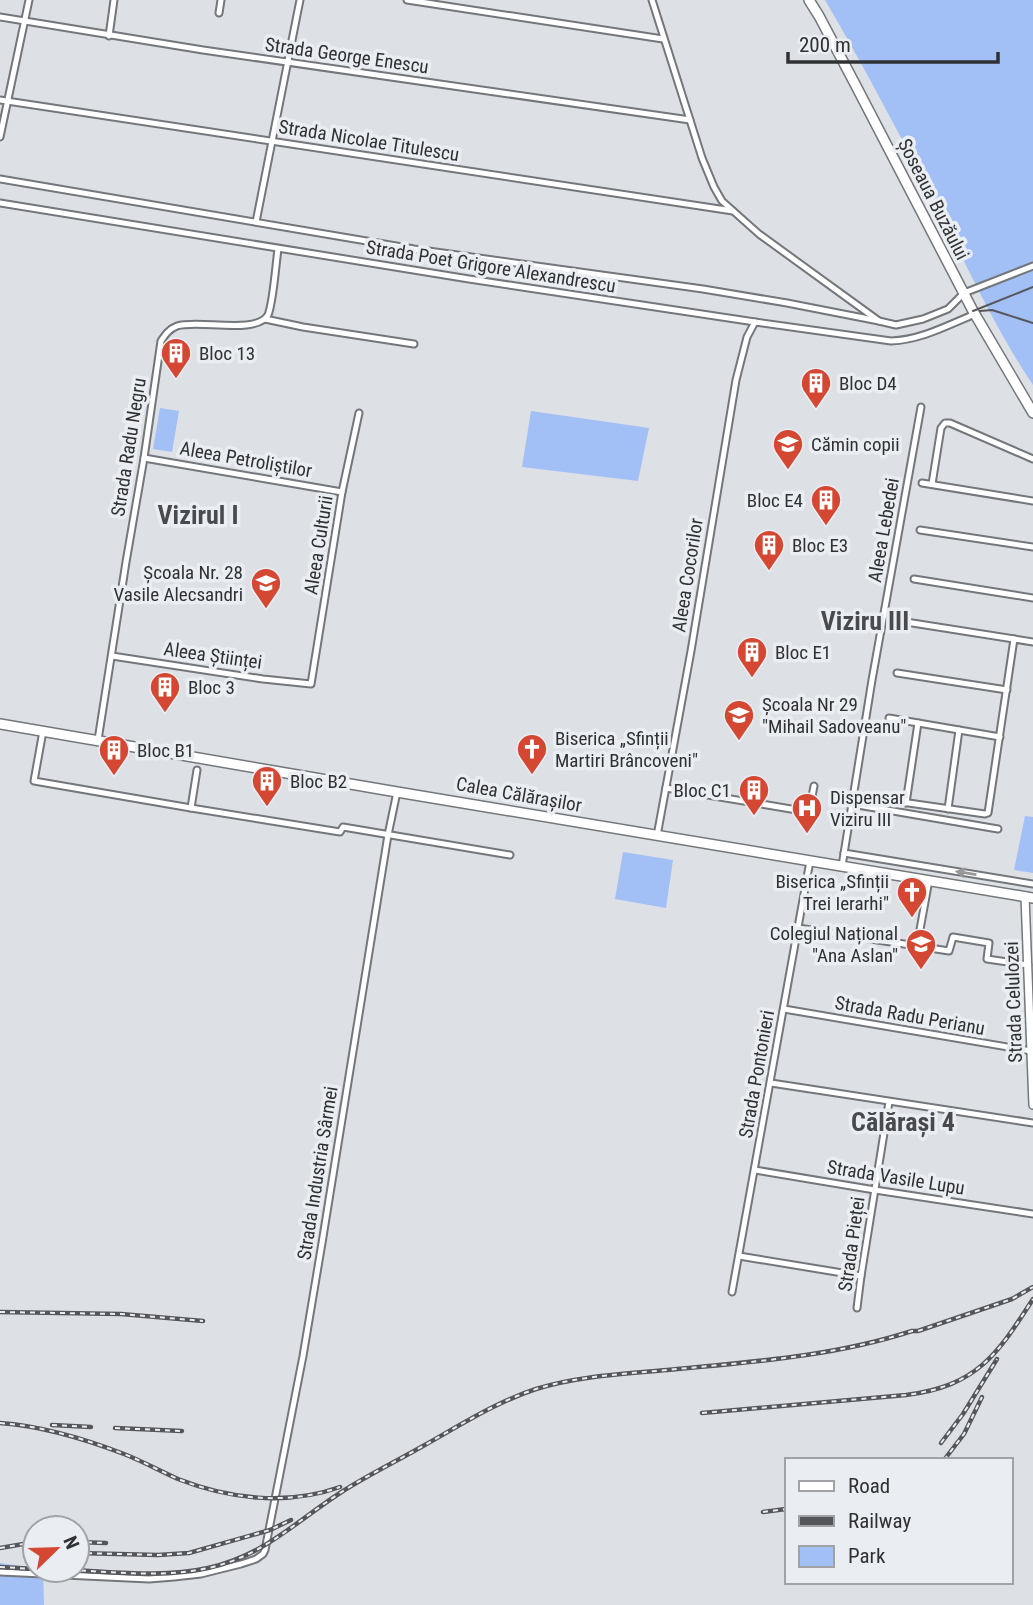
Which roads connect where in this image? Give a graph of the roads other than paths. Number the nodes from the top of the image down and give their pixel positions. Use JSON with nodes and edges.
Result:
{"nodes":[{"id":1,"x":29,"y":0,"type":"edge"},
{"id":2,"x":114,"y":0,"type":"edge"},
{"id":3,"x":221,"y":0,"type":"edge"},
{"id":4,"x":300,"y":0,"type":"edge"},
{"id":5,"x":407,"y":0,"type":"edge"},
{"id":6,"x":652,"y":0,"type":"edge"},
{"id":7,"x":808,"y":0,"type":"edge"},
{"id":8,"x":417,"y":1,"type":"edge"},
{"id":9,"x":219,"y":13,"type":"dead end"},
{"id":10,"x":0,"y":17,"type":"edge"},
{"id":11,"x":24,"y":20,"type":"junction"},
{"id":12,"x":108,"y":36,"type":"junction"},
{"id":13,"x":663,"y":39,"type":"junction"},
{"id":14,"x":289,"y":62,"type":"junction"},
{"id":15,"x":0,"y":100,"type":"edge"},
{"id":16,"x":8,"y":101,"type":"junction"},
{"id":17,"x":690,"y":120,"type":"junction"},
{"id":18,"x":0,"y":137,"type":"edge"},
{"id":19,"x":272,"y":141,"type":"junction"},
{"id":20,"x":0,"y":179,"type":"edge"},
{"id":21,"x":0,"y":203,"type":"edge"},
{"id":22,"x":733,"y":211,"type":"junction"},
{"id":23,"x":256,"y":222,"type":"junction"},
{"id":24,"x":278,"y":249,"type":"junction"},
{"id":25,"x":1033,"y":266,"type":"edge"},
{"id":26,"x":964,"y":293,"type":"junction"},
{"id":27,"x":975,"y":314,"type":"junction"},
{"id":28,"x":265,"y":319,"type":"junction"},
{"id":29,"x":879,"y":321,"type":"junction"},
{"id":30,"x":755,"y":322,"type":"junction"},
{"id":31,"x":414,"y":344,"type":"dead end"},
{"id":32,"x":920,"y":407,"type":"dead end"},
{"id":33,"x":359,"y":413,"type":"dead end"},
{"id":34,"x":1033,"y":413,"type":"edge"},
{"id":35,"x":144,"y":458,"type":"junction"},
{"id":36,"x":1033,"y":459,"type":"edge"},
{"id":37,"x":922,"y":482,"type":"dead end"},
{"id":38,"x":932,"y":484,"type":"junction"},
{"id":39,"x":342,"y":492,"type":"junction"},
{"id":40,"x":1033,"y":501,"type":"edge"},
{"id":41,"x":920,"y":530,"type":"dead end"},
{"id":42,"x":1033,"y":547,"type":"edge"},
{"id":43,"x":914,"y":579,"type":"dead end"},
{"id":44,"x":1033,"y":598,"type":"edge"},
{"id":45,"x":906,"y":622,"type":"dead end"},
{"id":46,"x":1014,"y":639,"type":"junction"},
{"id":47,"x":1033,"y":642,"type":"edge"},
{"id":48,"x":111,"y":656,"type":"junction"},
{"id":49,"x":897,"y":673,"type":"dead end"},
{"id":50,"x":311,"y":684,"type":"joint"},
{"id":51,"x":1007,"y":690,"type":"junction"},
{"id":52,"x":889,"y":718,"type":"dead end"},
{"id":53,"x":918,"y":723,"type":"junction"},
{"id":54,"x":0,"y":724,"type":"edge"},
{"id":55,"x":959,"y":730,"type":"junction"},
{"id":56,"x":43,"y":731,"type":"junction"},
{"id":57,"x":1000,"y":737,"type":"junction"},
{"id":58,"x":98,"y":740,"type":"junction"},
{"id":59,"x":197,"y":770,"type":"dead end"},
{"id":60,"x":814,"y":786,"type":"dead end"},
{"id":61,"x":666,"y":788,"type":"junction"},
{"id":62,"x":397,"y":792,"type":"junction"},
{"id":63,"x":853,"y":795,"type":"junction"},
{"id":64,"x":906,"y":803,"type":"junction"},
{"id":65,"x":852,"y":804,"type":"junction"},
{"id":66,"x":191,"y":808,"type":"junction"},
{"id":67,"x":948,"y":809,"type":"junction"},
{"id":68,"x":998,"y":829,"type":"dead end"},
{"id":69,"x":388,"y":835,"type":"junction"},
{"id":70,"x":657,"y":836,"type":"junction"},
{"id":71,"x":844,"y":853,"type":"junction"},
{"id":72,"x":510,"y":855,"type":"dead end"},
{"id":73,"x":810,"y":861,"type":"junction"},
{"id":74,"x":842,"y":866,"type":"junction"},
{"id":75,"x":929,"y":880,"type":"junction"},
{"id":76,"x":1033,"y":884,"type":"edge"},
{"id":77,"x":1029,"y":897,"type":"edge"},
{"id":78,"x":799,"y":928,"type":"junction"},
{"id":79,"x":917,"y":946,"type":"junction"},
{"id":80,"x":1028,"y":965,"type":"junction"},
{"id":81,"x":784,"y":1009,"type":"junction"},
{"id":82,"x":1031,"y":1051,"type":"junction"},
{"id":83,"x":771,"y":1083,"type":"junction"},
{"id":84,"x":889,"y":1102,"type":"junction"},
{"id":85,"x":1033,"y":1105,"type":"edge"},
{"id":86,"x":1033,"y":1123,"type":"edge"},
{"id":87,"x":755,"y":1170,"type":"junction"},
{"id":88,"x":874,"y":1190,"type":"junction"},
{"id":89,"x":1033,"y":1214,"type":"edge"},
{"id":90,"x":740,"y":1256,"type":"junction"},
{"id":91,"x":861,"y":1276,"type":"junction"},
{"id":92,"x":732,"y":1292,"type":"dead end"},
{"id":93,"x":857,"y":1308,"type":"dead end"},
{"id":94,"x":0,"y":1572,"type":"edge"}],
"edges":[{"from":1,"to":11,"type":"street"},
{"from":2,"to":12,"type":"street"},
{"from":3,"to":9,"type":"street"},
{"from":4,"to":14,"type":"street"},
{"from":5,"to":8,"type":"street"},
{"from":6,"to":13,"type":"street"},
{"from":7,"to":26,"type":"main road","name":"Șoseaua Buzăului"},
{"from":8,"to":13,"type":"street"},
{"from":10,"to":11,"type":"street","name":"Strada George Enescu"},
{"from":11,"to":12,"type":"street","name":"Strada George Enescu"},
{"from":11,"to":16,"type":"street"},
{"from":12,"to":14,"type":"street","name":"Strada George Enescu"},
{"from":13,"to":17,"type":"street"},
{"from":14,"to":17,"type":"street","name":"Strada George Enescu"},
{"from":14,"to":19,"type":"street"},
{"from":15,"to":16,"type":"street","name":"Strada Nicolae Titulescu"},
{"from":16,"to":18,"type":"street"},
{"from":16,"to":19,"type":"street","name":"Strada Nicolae Titulescu"},
{"from":17,"to":22,"type":"street"},
{"from":19,"to":22,"type":"street","name":"Strada Nicolae Titulescu"},
{"from":19,"to":23,"type":"street"},
{"from":20,"to":23,"type":"street","name":"Strada Poet Grigore Alexandrescu"},
{"from":21,"to":24,"type":"street","name":"Strada Poet Grigore Alexandrescu"},
{"from":22,"to":29,"type":"street"},
{"from":23,"to":29,"type":"street","name":"Strada Poet Grigore Alexandrescu"},
{"from":24,"to":28,"type":"street"},
{"from":24,"to":30,"type":"street","name":"Strada Poet Grigore Alexandrescu"},
{"from":25,"to":26,"type":"street","name":"Strada Poet Grigore Alexandrescu"},
{"from":26,"to":27,"type":"main road","name":"Șoseaua Buzăului"},
{"from":26,"to":29,"type":"street","name":"Strada Poet Grigore Alexandrescu"},
{"from":27,"to":30,"type":"street","name":"Strada Poet Grigore Alexandrescu"},
{"from":27,"to":34,"type":"main road","name":"Șoseaua Buzăului"},
{"from":28,"to":31,"type":"street"},
{"from":28,"to":35,"type":"street","name":"Strada Radu Negru"},
{"from":30,"to":61,"type":"street","name":"Aleea Cocorilor"},
{"from":32,"to":63,"type":"street","name":"Aleea Lebedei"},
{"from":33,"to":39,"type":"street","name":"Aleea Culturii"},
{"from":35,"to":39,"type":"street","name":"Aleea Petroliștilor"},
{"from":35,"to":48,"type":"street","name":"Strada Radu Negru"},
{"from":36,"to":38,"type":"street"},
{"from":37,"to":38,"type":"street"},
{"from":38,"to":40,"type":"street"},
{"from":39,"to":50,"type":"street","name":"Aleea Culturii"},
{"from":41,"to":42,"type":"street"},
{"from":43,"to":44,"type":"street"},
{"from":45,"to":46,"type":"street"},
{"from":46,"to":47,"type":"street"},
{"from":46,"to":51,"type":"street"},
{"from":48,"to":50,"type":"street","name":"Aleea Științei"},
{"from":48,"to":58,"type":"street","name":"Strada Radu Negru"},
{"from":49,"to":51,"type":"street"},
{"from":51,"to":57,"type":"street"},
{"from":52,"to":53,"type":"street"},
{"from":53,"to":55,"type":"street"},
{"from":53,"to":64,"type":"street"},
{"from":54,"to":56,"type":"main road","name":"Calea Călărașilor"},
{"from":55,"to":57,"type":"street"},
{"from":55,"to":67,"type":"street"},
{"from":56,"to":58,"type":"main road","name":"Calea Călărașilor"},
{"from":56,"to":66,"type":"street"},
{"from":57,"to":67,"type":"street"},
{"from":58,"to":62,"type":"main road","name":"Calea Călărașilor"},
{"from":59,"to":66,"type":"street"},
{"from":60,"to":61,"type":"street"},
{"from":61,"to":70,"type":"street","name":"Aleea Cocorilor"},
{"from":62,"to":69,"type":"street","name":"Strada Industria Sârmei"},
{"from":62,"to":70,"type":"main road","name":"Calea Călărașilor"},
{"from":63,"to":64,"type":"street"},
{"from":63,"to":65,"type":"street","name":"Aleea Lebedei"},
{"from":64,"to":67,"type":"street"},
{"from":65,"to":68,"type":"street"},
{"from":65,"to":71,"type":"street","name":"Aleea Lebedei"},
{"from":66,"to":69,"type":"street"},
{"from":69,"to":72,"type":"street"},
{"from":69,"to":94,"type":"street","name":"Strada Industria Sârmei"},
{"from":70,"to":73,"type":"main road","name":"Calea Călărașilor"},
{"from":71,"to":74,"type":"street","name":"Aleea Lebedei"},
{"from":76,"to":71,"type":"street","one_way":true},
{"from":73,"to":74,"type":"main road","name":"Calea Călărașilor"},
{"from":73,"to":78,"type":"street","name":"Strada Pontonieri"},
{"from":74,"to":75,"type":"main road","name":"Calea Călărașilor"},
{"from":75,"to":77,"type":"main road","name":"Calea Călărașilor"},
{"from":75,"to":79,"type":"street"},
{"from":77,"to":80,"type":"street","name":"Strada Celulozei"},
{"from":78,"to":79,"type":"street"},
{"from":78,"to":81,"type":"street","name":"Strada Pontonieri"},
{"from":79,"to":80,"type":"street"},
{"from":80,"to":82,"type":"street","name":"Strada Celulozei"},
{"from":81,"to":82,"type":"street","name":"Strada Radu Perianu"},
{"from":81,"to":83,"type":"street","name":"Strada Pontonieri"},
{"from":82,"to":85,"type":"street","name":"Strada Celulozei"},
{"from":83,"to":84,"type":"street"},
{"from":83,"to":87,"type":"street","name":"Strada Pontonieri"},
{"from":84,"to":86,"type":"street"},
{"from":84,"to":88,"type":"street","name":"Strada Pieței"},
{"from":87,"to":88,"type":"street","name":"Strada Vasile Lupu"},
{"from":87,"to":90,"type":"street","name":"Strada Pontonieri"},
{"from":88,"to":89,"type":"street","name":"Strada Vasile Lupu"},
{"from":88,"to":91,"type":"street","name":"Strada Pieței"},
{"from":90,"to":91,"type":"street"},
{"from":90,"to":92,"type":"street","name":"Strada Pontonieri"},
{"from":91,"to":93,"type":"street","name":"Strada Pieței"}]}
